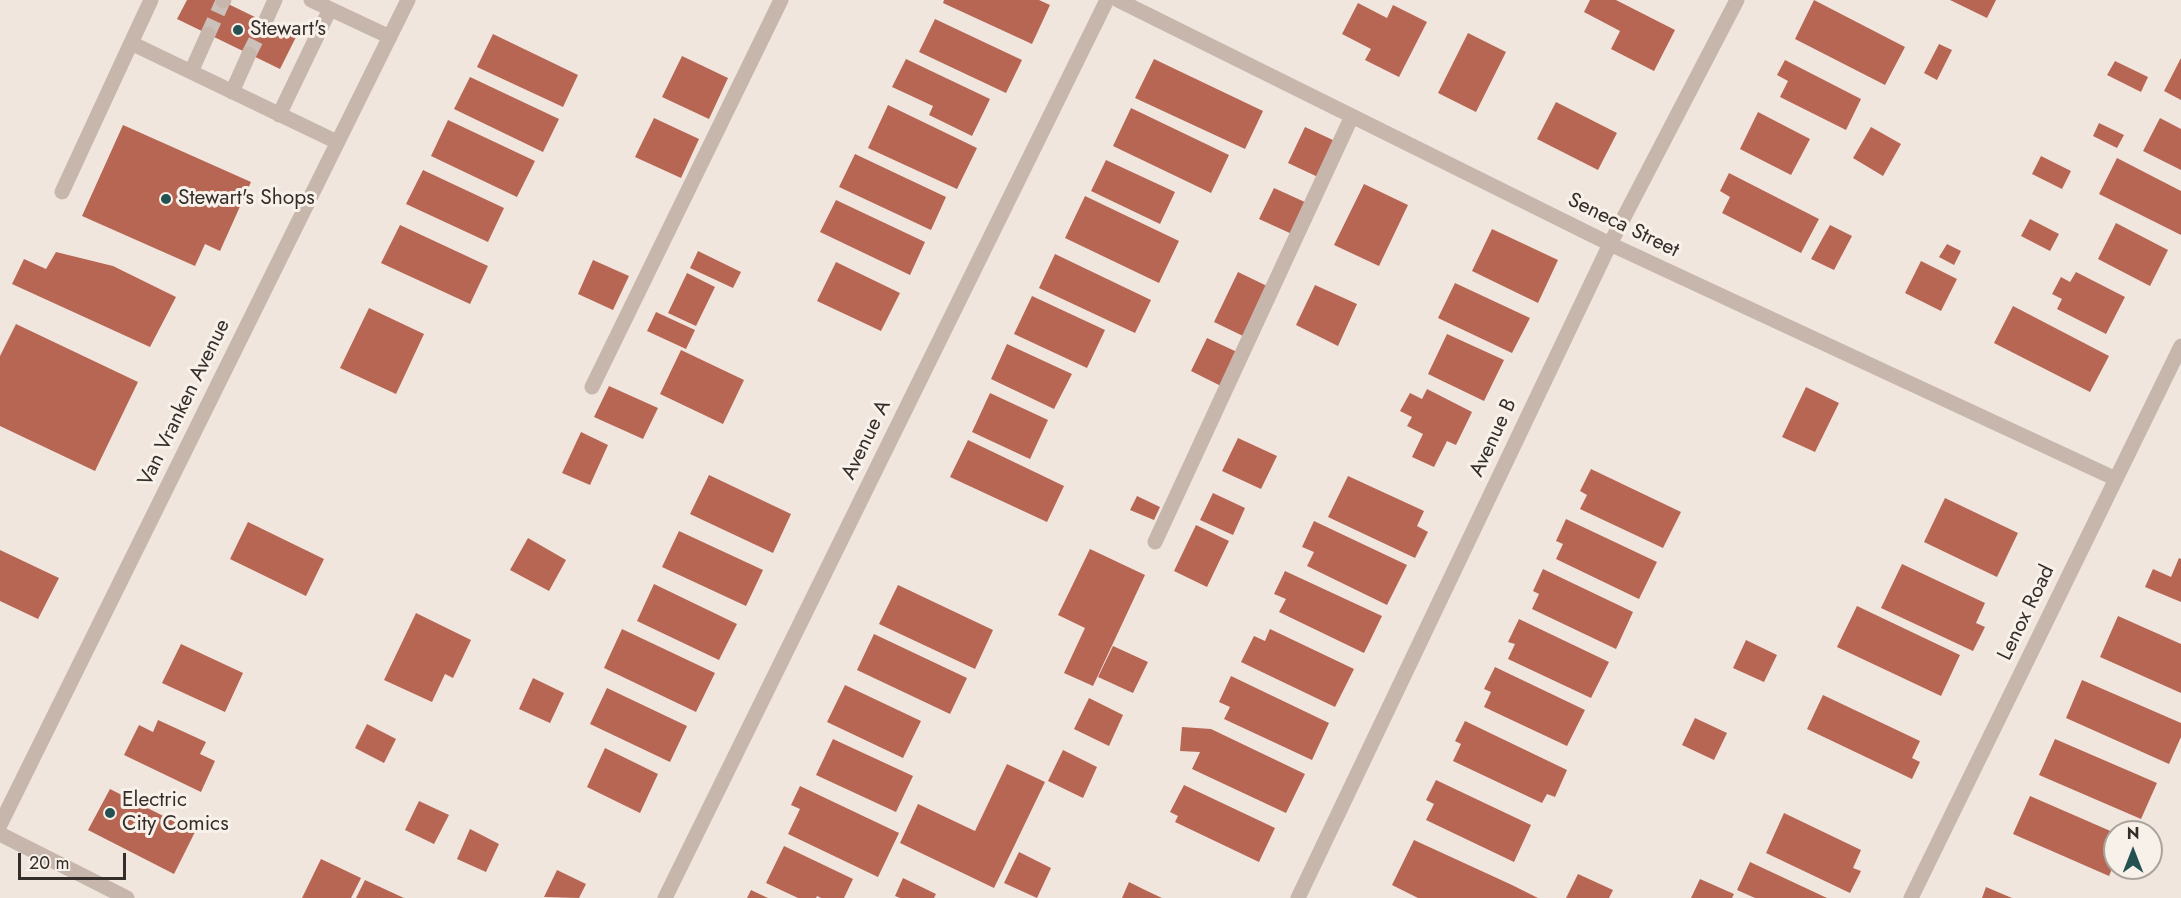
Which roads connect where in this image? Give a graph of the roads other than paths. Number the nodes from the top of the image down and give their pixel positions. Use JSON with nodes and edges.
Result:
{"nodes":[{"id":1,"x":151,"y":0,"type":"edge"},
{"id":2,"x":275,"y":0,"type":"edge"},
{"id":3,"x":310,"y":0,"type":"edge"},
{"id":4,"x":408,"y":0,"type":"edge"},
{"id":5,"x":781,"y":0,"type":"edge"},
{"id":6,"x":1107,"y":0,"type":"edge"},
{"id":7,"x":1118,"y":0,"type":"edge"},
{"id":8,"x":1737,"y":0,"type":"edge"},
{"id":9,"x":330,"y":9,"type":"junction"},
{"id":10,"x":265,"y":22,"type":"tunnel mouth"},
{"id":11,"x":208,"y":34,"type":"tunnel mouth"},
{"id":12,"x":390,"y":37,"type":"junction"},
{"id":13,"x":131,"y":43,"type":"junction"},
{"id":14,"x":249,"y":54,"type":"tunnel mouth"},
{"id":15,"x":191,"y":72,"type":"junction"},
{"id":16,"x":232,"y":92,"type":"junction"},
{"id":17,"x":279,"y":115,"type":"junction"},
{"id":18,"x":1352,"y":116,"type":"junction"},
{"id":19,"x":338,"y":142,"type":"junction"},
{"id":20,"x":62,"y":192,"type":"dead end"},
{"id":21,"x":1610,"y":244,"type":"junction"},
{"id":22,"x":2181,"y":346,"type":"edge"},
{"id":23,"x":592,"y":387,"type":"dead end"},
{"id":24,"x":2116,"y":479,"type":"junction"},
{"id":25,"x":1155,"y":542,"type":"dead end"},
{"id":26,"x":0,"y":825,"type":"edge"},
{"id":27,"x":0,"y":834,"type":"edge"},
{"id":28,"x":127,"y":898,"type":"edge"},
{"id":29,"x":665,"y":898,"type":"edge"},
{"id":30,"x":1298,"y":898,"type":"edge"},
{"id":31,"x":1911,"y":898,"type":"edge"}],
"edges":[{"from":1,"to":13,"type":"street"},
{"from":2,"to":10,"type":"street"},
{"from":3,"to":9,"type":"street"},
{"from":4,"to":12,"type":"street","name":"Van Vranken Avenue"},
{"from":5,"to":23,"type":"street"},
{"from":6,"to":29,"type":"street","name":"Avenue A"},
{"from":7,"to":18,"type":"street","name":"Seneca Street"},
{"from":8,"to":21,"type":"street","name":"Avenue B"},
{"from":9,"to":12,"type":"street"},
{"from":9,"to":17,"type":"street"},
{"from":11,"to":15,"type":"street"},
{"from":12,"to":19,"type":"street","name":"Van Vranken Avenue"},
{"from":13,"to":15,"type":"street"},
{"from":13,"to":20,"type":"street"},
{"from":14,"to":16,"type":"street"},
{"from":15,"to":16,"type":"street"},
{"from":16,"to":17,"type":"street"},
{"from":17,"to":19,"type":"street"},
{"from":18,"to":21,"type":"street","name":"Seneca Street"},
{"from":18,"to":25,"type":"street"},
{"from":19,"to":26,"type":"street","name":"Van Vranken Avenue"},
{"from":21,"to":24,"type":"street","name":"Seneca Street"},
{"from":21,"to":30,"type":"street","name":"Avenue B"},
{"from":22,"to":24,"type":"street","name":"Lenox Road"},
{"from":24,"to":31,"type":"street","name":"Lenox Road"},
{"from":27,"to":28,"type":"street"}]}
